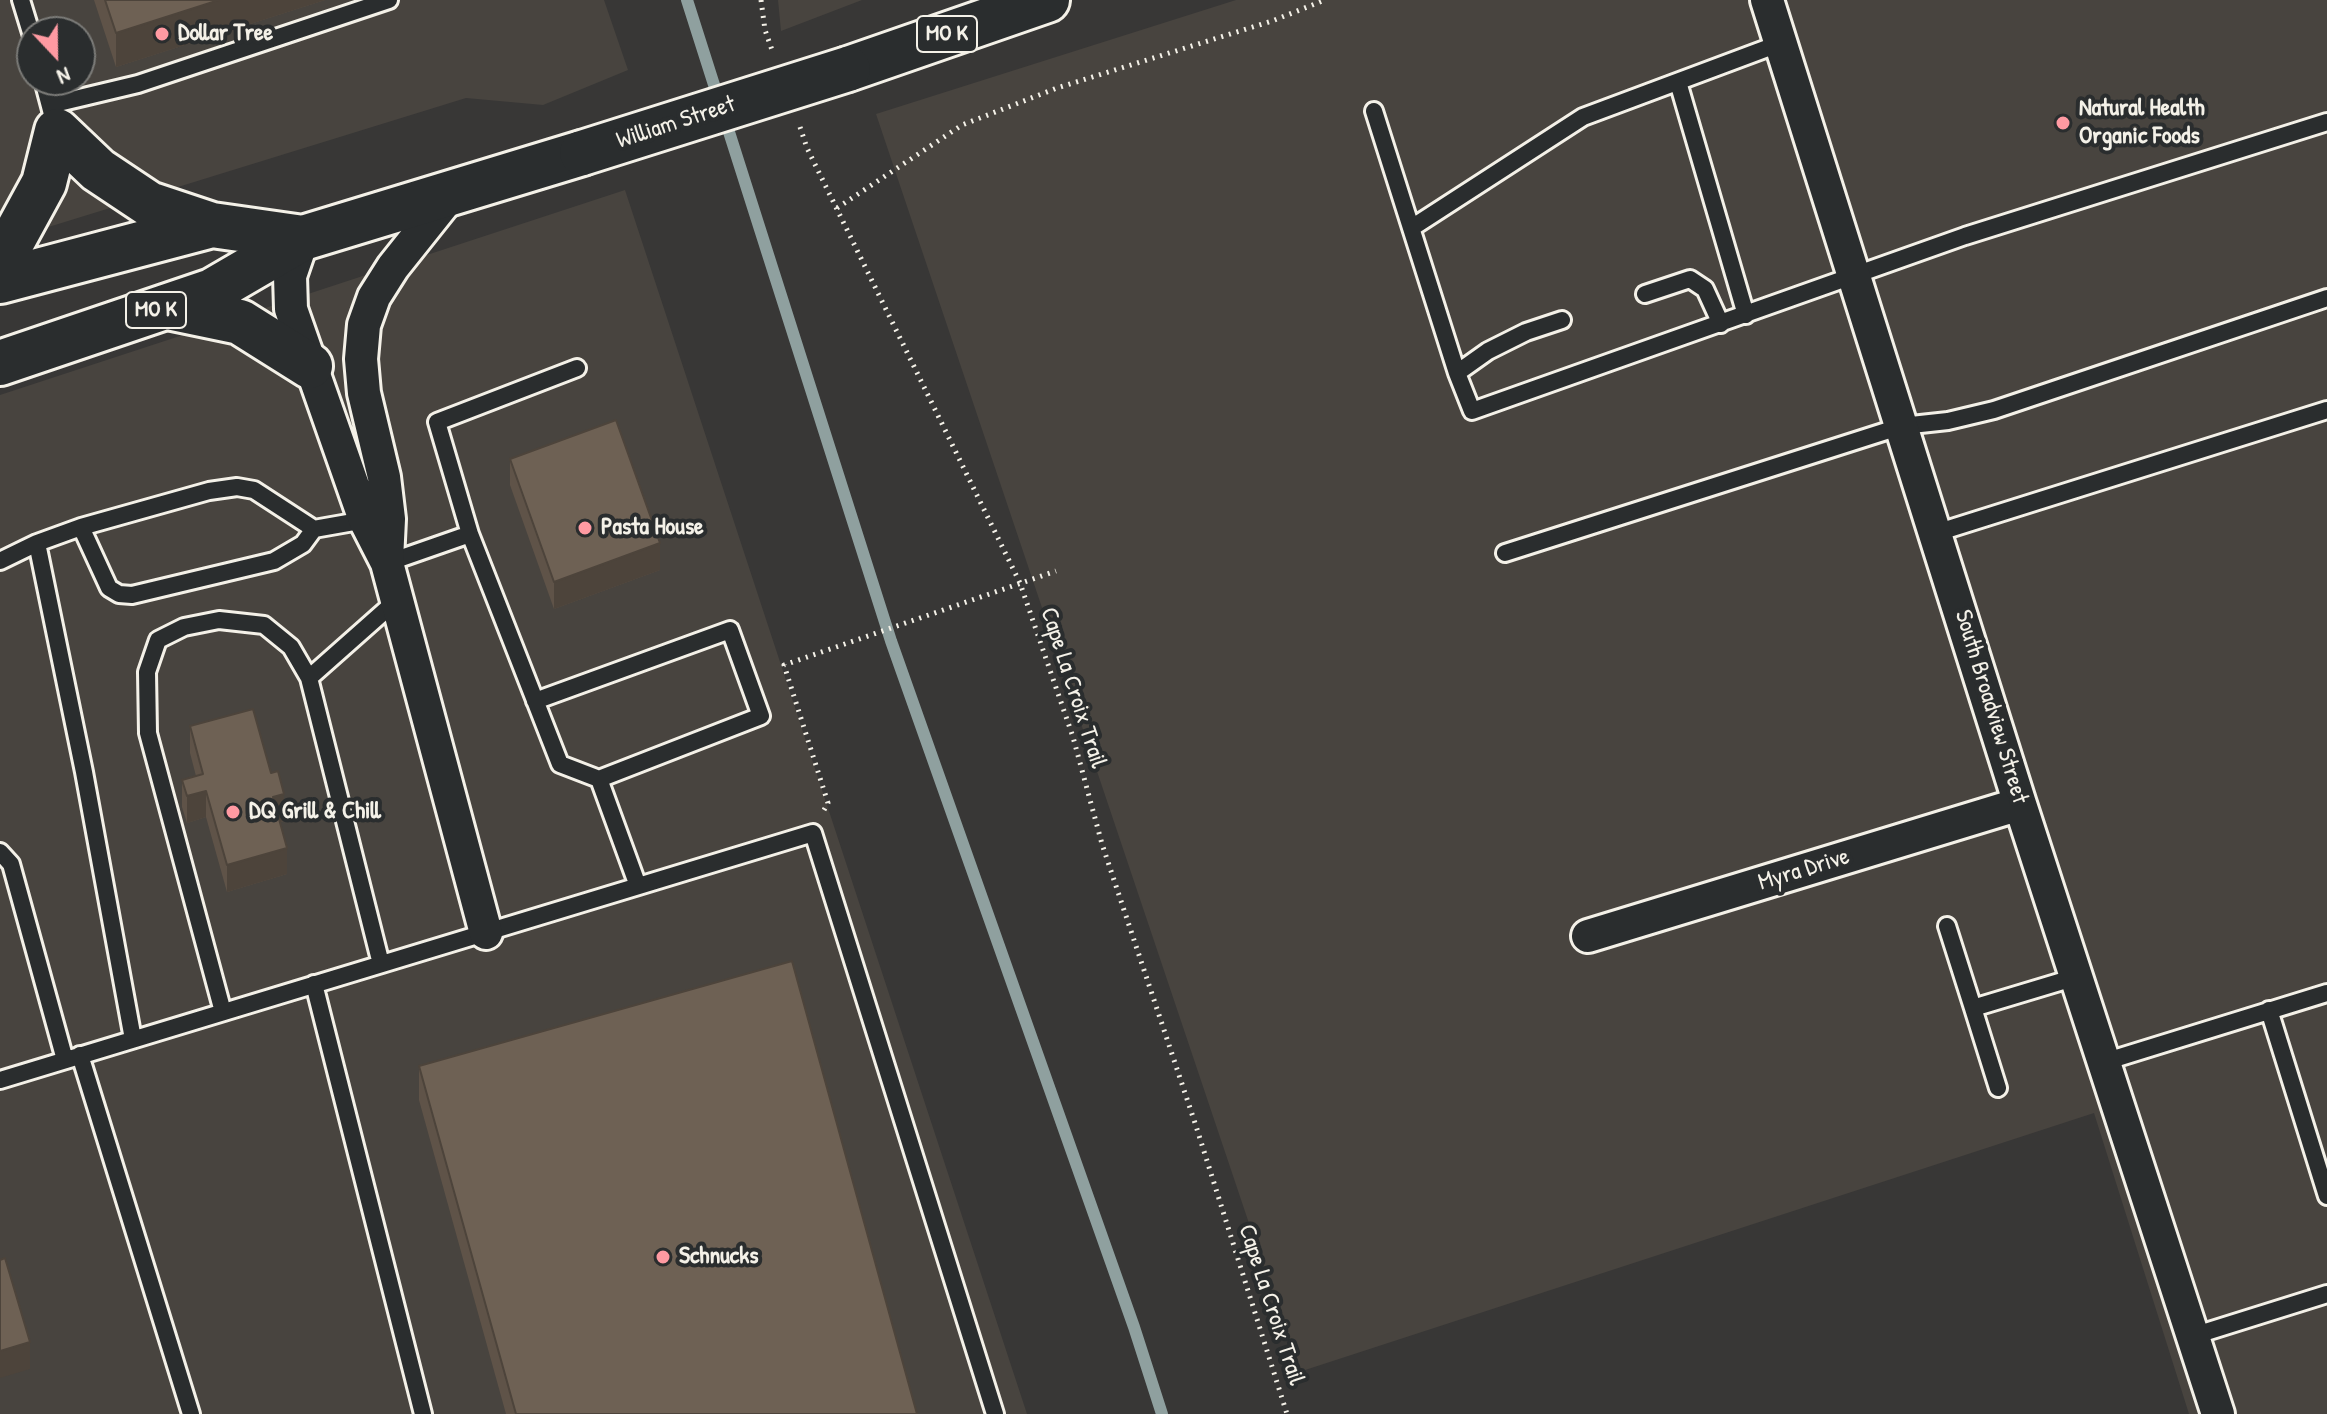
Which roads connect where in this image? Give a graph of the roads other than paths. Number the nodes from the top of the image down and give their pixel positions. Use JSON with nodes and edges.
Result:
{"nodes":[{"id":1,"x":389,"y":0,"type":"edge"},
{"id":2,"x":1047,"y":0,"type":"edge"},
{"id":3,"x":1767,"y":0,"type":"edge"},
{"id":4,"x":1781,"y":43,"type":"junction"},
{"id":5,"x":1678,"y":82,"type":"junction"},
{"id":6,"x":47,"y":96,"type":"edge"},
{"id":7,"x":1374,"y":111,"type":"dead end"},
{"id":8,"x":53,"y":118,"type":"junction"},
{"id":9,"x":2327,"y":122,"type":"edge"},
{"id":10,"x":452,"y":193,"type":"junction"},
{"id":11,"x":212,"y":225,"type":"junction"},
{"id":12,"x":1413,"y":227,"type":"junction"},
{"id":13,"x":303,"y":238,"type":"junction"},
{"id":14,"x":0,"y":251,"type":"edge"},
{"id":15,"x":1853,"y":278,"type":"junction"},
{"id":16,"x":0,"y":281,"type":"edge"},
{"id":17,"x":1645,"y":294,"type":"dead end"},
{"id":18,"x":2327,"y":298,"type":"edge"},
{"id":19,"x":165,"y":306,"type":"junction"},
{"id":20,"x":1746,"y":315,"type":"junction"},
{"id":21,"x":1562,"y":320,"type":"dead end"},
{"id":22,"x":1721,"y":324,"type":"junction"},
{"id":23,"x":0,"y":363,"type":"edge"},
{"id":24,"x":310,"y":366,"type":"junction"},
{"id":25,"x":577,"y":368,"type":"dead end"},
{"id":26,"x":1457,"y":373,"type":"junction"},
{"id":27,"x":2327,"y":410,"type":"edge"},
{"id":28,"x":1902,"y":426,"type":"junction"},
{"id":29,"x":365,"y":520,"type":"junction"},
{"id":30,"x":81,"y":527,"type":"junction"},
{"id":31,"x":314,"y":529,"type":"junction"},
{"id":32,"x":1936,"y":533,"type":"junction"},
{"id":33,"x":470,"y":534,"type":"junction"},
{"id":34,"x":37,"y":543,"type":"junction"},
{"id":35,"x":1505,"y":553,"type":"dead end"},
{"id":36,"x":0,"y":561,"type":"edge"},
{"id":37,"x":387,"y":563,"type":"junction"},
{"id":38,"x":397,"y":600,"type":"junction"},
{"id":39,"x":309,"y":678,"type":"junction"},
{"id":40,"x":535,"y":701,"type":"junction"},
{"id":41,"x":599,"y":779,"type":"junction"},
{"id":42,"x":2020,"y":804,"type":"junction"},
{"id":43,"x":0,"y":852,"type":"edge"},
{"id":44,"x":638,"y":886,"type":"junction"},
{"id":45,"x":1947,"y":926,"type":"dead end"},
{"id":46,"x":486,"y":933,"type":"junction"},
{"id":47,"x":1588,"y":936,"type":"dead end"},
{"id":48,"x":381,"y":964,"type":"junction"},
{"id":49,"x":2076,"y":977,"type":"junction"},
{"id":50,"x":314,"y":984,"type":"junction"},
{"id":51,"x":2327,"y":993,"type":"edge"},
{"id":52,"x":1973,"y":1008,"type":"junction"},
{"id":53,"x":2269,"y":1010,"type":"junction"},
{"id":54,"x":223,"y":1012,"type":"junction"},
{"id":55,"x":133,"y":1039,"type":"junction"},
{"id":56,"x":72,"y":1057,"type":"junction"},
{"id":57,"x":2104,"y":1062,"type":"junction"},
{"id":58,"x":0,"y":1080,"type":"edge"},
{"id":59,"x":1998,"y":1088,"type":"dead end"},
{"id":60,"x":2327,"y":1196,"type":"edge"},
{"id":61,"x":2327,"y":1294,"type":"edge"},
{"id":62,"x":2193,"y":1336,"type":"junction"},
{"id":63,"x":191,"y":1414,"type":"edge"},
{"id":64,"x":423,"y":1414,"type":"edge"},
{"id":65,"x":995,"y":1414,"type":"edge"},
{"id":66,"x":2218,"y":1414,"type":"edge"}],
"edges":[{"from":1,"to":8,"type":"lane"},
{"from":2,"to":10,"type":"main road","name":"William Street","number":"MO K","bridge":true},
{"from":3,"to":4,"type":"street","name":"South Broadview Street"},
{"from":4,"to":5,"type":"lane"},
{"from":4,"to":15,"type":"street","name":"South Broadview Street"},
{"from":5,"to":12,"type":"lane"},
{"from":5,"to":20,"type":"lane"},
{"from":6,"to":8,"type":"lane"},
{"from":7,"to":12,"type":"lane"},
{"from":8,"to":11,"type":"main road"},
{"from":8,"to":14,"type":"main road"},
{"from":9,"to":15,"type":"lane"},
{"from":10,"to":13,"type":"main road","name":"William Street","number":"MO K"},
{"from":10,"to":37,"type":"street"},
{"from":11,"to":13,"type":"main road","name":"William Street","number":"MO K"},
{"from":11,"to":16,"type":"main road","name":"William Street","number":"MO K"},
{"from":12,"to":26,"type":"lane"},
{"from":13,"to":19,"type":"main road","name":"William Street","number":"MO K"},
{"from":13,"to":24,"type":"street"},
{"from":15,"to":20,"type":"lane"},
{"from":15,"to":28,"type":"street","name":"South Broadview Street"},
{"from":17,"to":22,"type":"lane"},
{"from":18,"to":28,"type":"lane"},
{"from":19,"to":23,"type":"main road","name":"William Street","number":"MO K"},
{"from":19,"to":24,"type":"main road"},
{"from":20,"to":22,"type":"lane"},
{"from":21,"to":26,"type":"lane"},
{"from":22,"to":26,"type":"lane"},
{"from":24,"to":29,"type":"street"},
{"from":25,"to":33,"type":"lane"},
{"from":27,"to":32,"type":"lane"},
{"from":28,"to":32,"type":"street","name":"South Broadview Street"},
{"from":28,"to":35,"type":"lane"},
{"from":29,"to":31,"type":"lane"},
{"from":29,"to":37,"type":"street"},
{"from":30,"to":31,"type":"lane"},
{"from":30,"to":31,"type":"lane"},
{"from":30,"to":34,"type":"lane"},
{"from":32,"to":42,"type":"street","name":"South Broadview Street"},
{"from":33,"to":37,"type":"lane"},
{"from":33,"to":40,"type":"lane"},
{"from":34,"to":36,"type":"lane"},
{"from":34,"to":55,"type":"lane"},
{"from":37,"to":38,"type":"street"},
{"from":38,"to":39,"type":"lane"},
{"from":38,"to":46,"type":"street"},
{"from":39,"to":48,"type":"lane"},
{"from":39,"to":54,"type":"lane"},
{"from":40,"to":41,"type":"lane"},
{"from":40,"to":41,"type":"lane"},
{"from":41,"to":44,"type":"lane"},
{"from":42,"to":47,"type":"street","name":"Myra Drive"},
{"from":42,"to":49,"type":"street","name":"South Broadview Street"},
{"from":43,"to":56,"type":"lane"},
{"from":44,"to":46,"type":"lane"},
{"from":44,"to":65,"type":"lane"},
{"from":45,"to":52,"type":"lane"},
{"from":46,"to":48,"type":"lane"},
{"from":48,"to":50,"type":"lane"},
{"from":49,"to":52,"type":"lane"},
{"from":49,"to":57,"type":"street","name":"South Broadview Street"},
{"from":50,"to":54,"type":"lane"},
{"from":50,"to":64,"type":"lane"},
{"from":51,"to":53,"type":"lane"},
{"from":52,"to":59,"type":"lane"},
{"from":53,"to":57,"type":"lane"},
{"from":53,"to":60,"type":"lane"},
{"from":54,"to":55,"type":"lane"},
{"from":55,"to":56,"type":"lane"},
{"from":56,"to":58,"type":"lane"},
{"from":56,"to":63,"type":"lane"},
{"from":57,"to":62,"type":"street","name":"South Broadview Street"},
{"from":61,"to":62,"type":"lane"},
{"from":62,"to":66,"type":"street","name":"South Broadview Street"}]}
